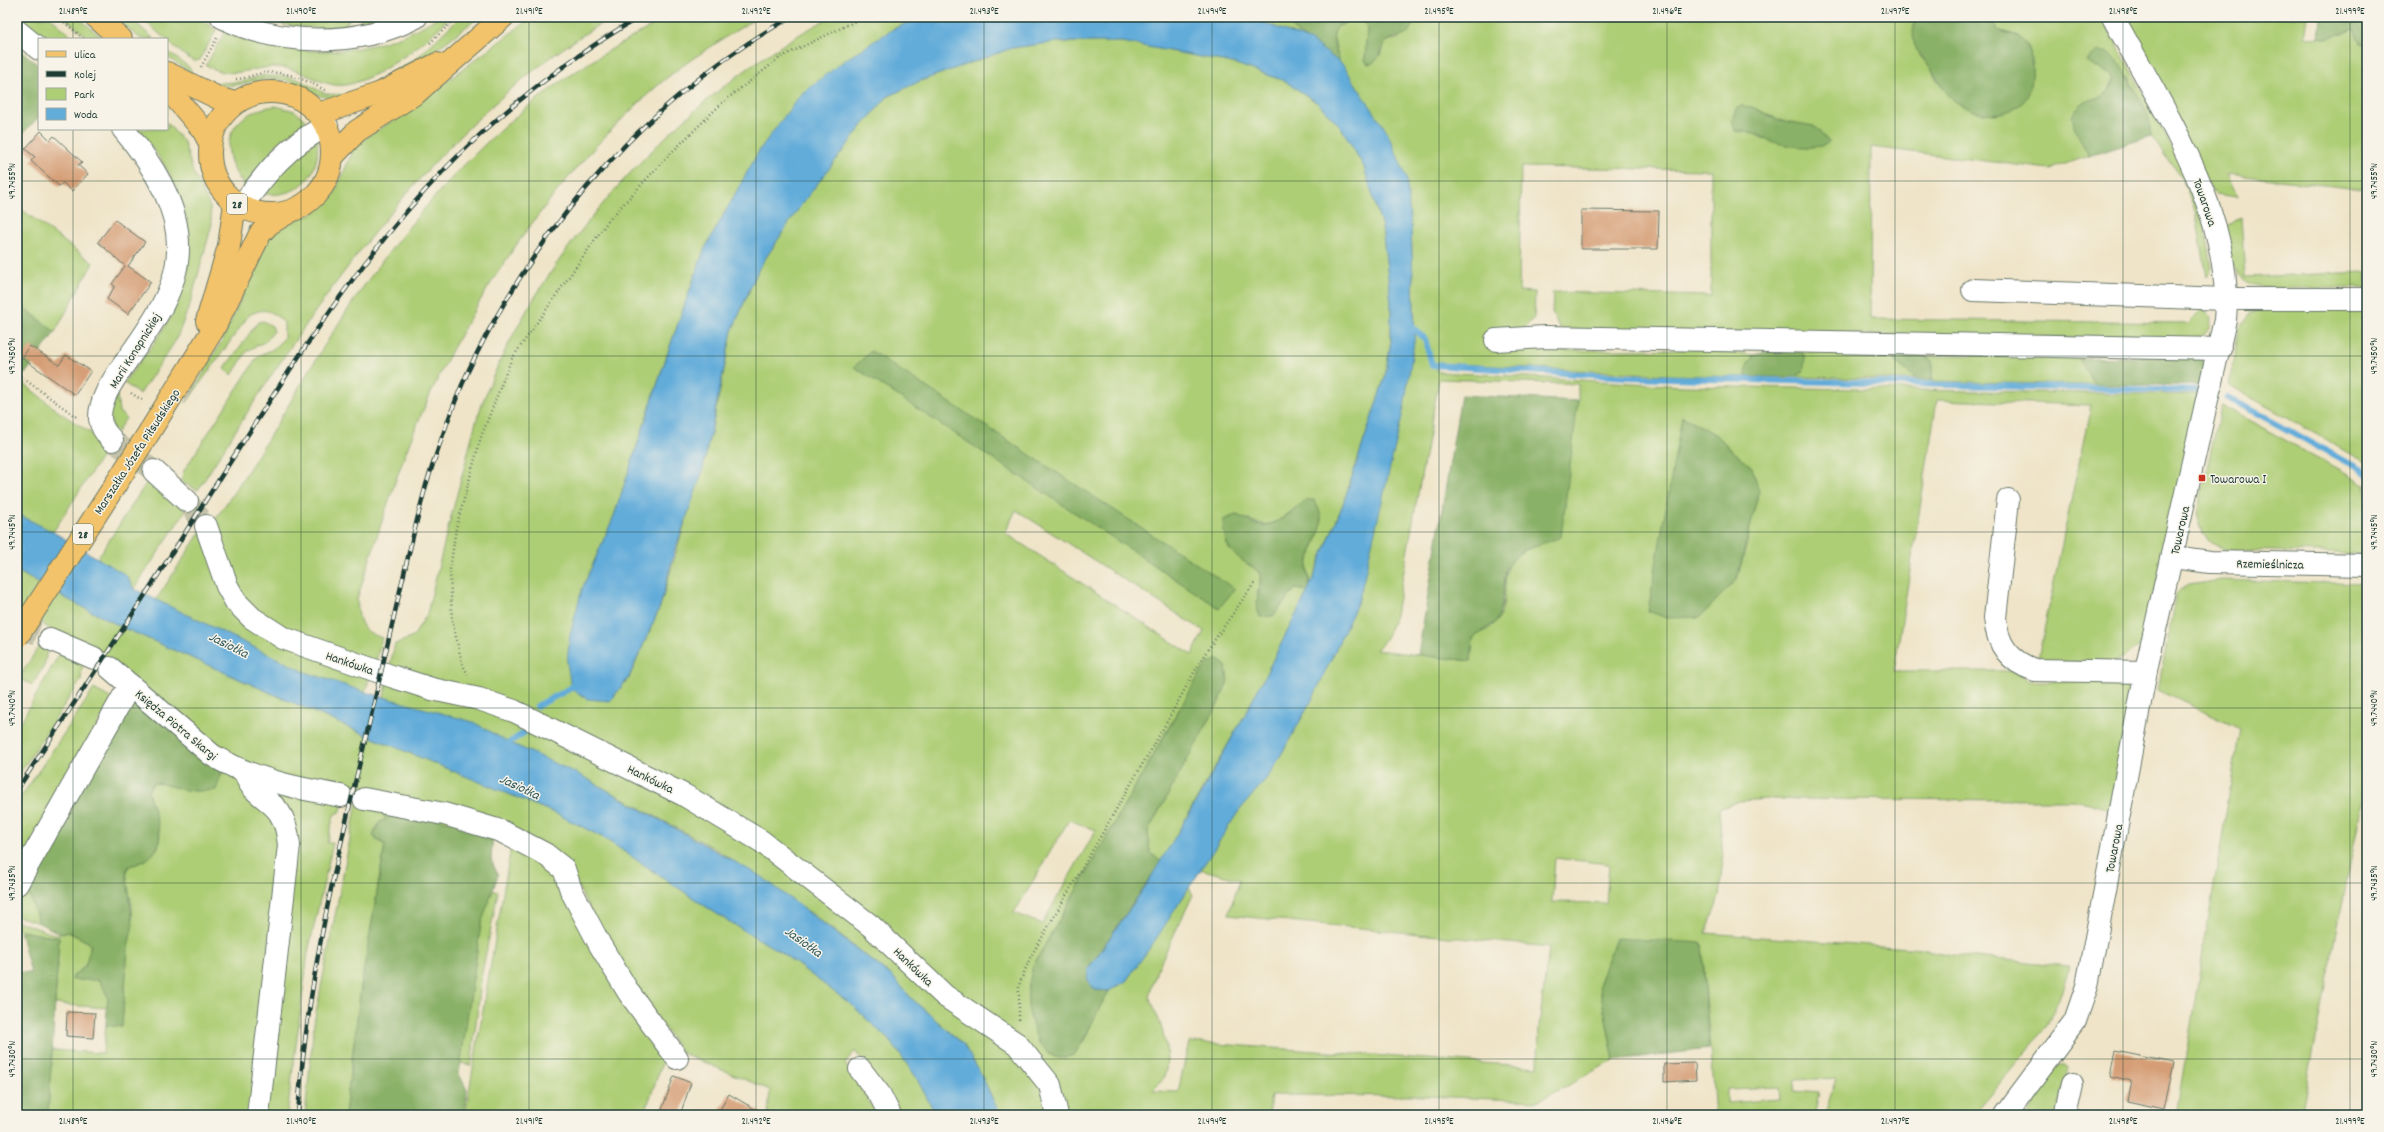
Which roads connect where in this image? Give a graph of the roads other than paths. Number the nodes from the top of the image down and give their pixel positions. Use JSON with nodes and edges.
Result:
{"nodes":[{"id":1,"x":96,"y":17,"type":"edge"},
{"id":2,"x":222,"y":17,"type":"edge"},
{"id":3,"x":503,"y":17,"type":"edge"},
{"id":4,"x":2112,"y":17,"type":"edge"},
{"id":5,"x":415,"y":18,"type":"edge"},
{"id":6,"x":17,"y":31,"type":"edge"},
{"id":7,"x":120,"y":38,"type":"edge"},
{"id":8,"x":38,"y":48,"type":"edge"},
{"id":9,"x":462,"y":51,"type":"junction"},
{"id":10,"x":168,"y":73,"type":"edge"},
{"id":11,"x":168,"y":89,"type":"edge"},
{"id":12,"x":235,"y":103,"type":"junction"},
{"id":13,"x":323,"y":120,"type":"junction"},
{"id":14,"x":124,"y":130,"type":"edge"},
{"id":15,"x":210,"y":143,"type":"junction"},
{"id":16,"x":333,"y":156,"type":"junction"},
{"id":17,"x":238,"y":205,"type":"junction"},
{"id":18,"x":289,"y":212,"type":"junction"},
{"id":19,"x":1973,"y":290,"type":"dead end"},
{"id":20,"x":2226,"y":299,"type":"junction"},
{"id":21,"x":2367,"y":299,"type":"edge"},
{"id":22,"x":1496,"y":340,"type":"dead end"},
{"id":23,"x":202,"y":346,"type":"junction"},
{"id":24,"x":2220,"y":349,"type":"junction"},
{"id":25,"x":112,"y":440,"type":"tunnel mouth"},
{"id":26,"x":154,"y":471,"type":"tunnel mouth"},
{"id":27,"x":2008,"y":500,"type":"dead end"},
{"id":28,"x":187,"y":501,"type":"tunnel mouth"},
{"id":29,"x":206,"y":526,"type":"tunnel mouth"},
{"id":30,"x":2173,"y":557,"type":"junction"},
{"id":31,"x":2367,"y":565,"type":"edge"},
{"id":32,"x":17,"y":637,"type":"edge"},
{"id":33,"x":50,"y":639,"type":"tunnel mouth"},
{"id":34,"x":2146,"y":672,"type":"junction"},
{"id":35,"x":130,"y":685,"type":"junction"},
{"id":36,"x":246,"y":773,"type":"junction"},
{"id":37,"x":341,"y":796,"type":"dead end"},
{"id":38,"x":364,"y":799,"type":"dead end"},
{"id":39,"x":17,"y":884,"type":"edge"},
{"id":40,"x":676,"y":1058,"type":"dead end"},
{"id":41,"x":860,"y":1069,"type":"dead end"},
{"id":42,"x":2072,"y":1084,"type":"dead end"},
{"id":43,"x":258,"y":1115,"type":"edge"},
{"id":44,"x":890,"y":1115,"type":"edge"},
{"id":45,"x":1056,"y":1115,"type":"edge"},
{"id":46,"x":2005,"y":1115,"type":"edge"},
{"id":47,"x":2066,"y":1115,"type":"edge"}],
"edges":[{"from":1,"to":7,"type":"main road"},
{"from":2,"to":5,"type":"street"},
{"from":3,"to":9,"type":"main road"},
{"from":4,"to":20,"type":"street","name":"Towarowa"},
{"from":6,"to":8,"type":"street"},
{"from":9,"to":13,"type":"main road"},
{"from":9,"to":16,"type":"main road"},
{"from":10,"to":12,"type":"main road"},
{"from":11,"to":15,"type":"main road"},
{"from":12,"to":13,"type":"main road","number":"28"},
{"from":12,"to":15,"type":"main road","number":"28"},
{"from":13,"to":16,"type":"main road","number":"28"},
{"from":13,"to":17,"type":"street"},
{"from":14,"to":25,"type":"street","name":"Marii Konopnickiej"},
{"from":15,"to":17,"type":"main road","number":"28"},
{"from":16,"to":18,"type":"main road","number":"28"},
{"from":17,"to":18,"type":"main road","number":"28"},
{"from":17,"to":23,"type":"main road","name":"Marszałka Józefa Piłsudskiego","number":"28"},
{"from":18,"to":23,"type":"main road","name":"Marszałka Józefa Piłsudskiego","number":"28"},
{"from":19,"to":20,"type":"street"},
{"from":20,"to":21,"type":"street"},
{"from":20,"to":24,"type":"street","name":"Towarowa"},
{"from":22,"to":24,"type":"street"},
{"from":23,"to":32,"type":"main road","name":"Marszałka Józefa Piłsudskiego","number":"28","bridge":true},
{"from":24,"to":30,"type":"street","name":"Towarowa"},
{"from":26,"to":28,"type":"street"},
{"from":27,"to":34,"type":"street"},
{"from":29,"to":45,"type":"street","name":"Hankówka"},
{"from":30,"to":31,"type":"street","name":"Rzemieślnicza"},
{"from":30,"to":34,"type":"street","name":"Towarowa"},
{"from":33,"to":35,"type":"street","name":"Księdza Piotra Skargi"},
{"from":34,"to":46,"type":"street","name":"Towarowa"},
{"from":35,"to":36,"type":"street","name":"Księdza Piotra Skargi"},
{"from":35,"to":39,"type":"street"},
{"from":36,"to":37,"type":"street","name":"Księdza Piotra Skargi"},
{"from":36,"to":43,"type":"street"},
{"from":38,"to":40,"type":"street"},
{"from":41,"to":44,"type":"street"},
{"from":42,"to":47,"type":"street"}]}
